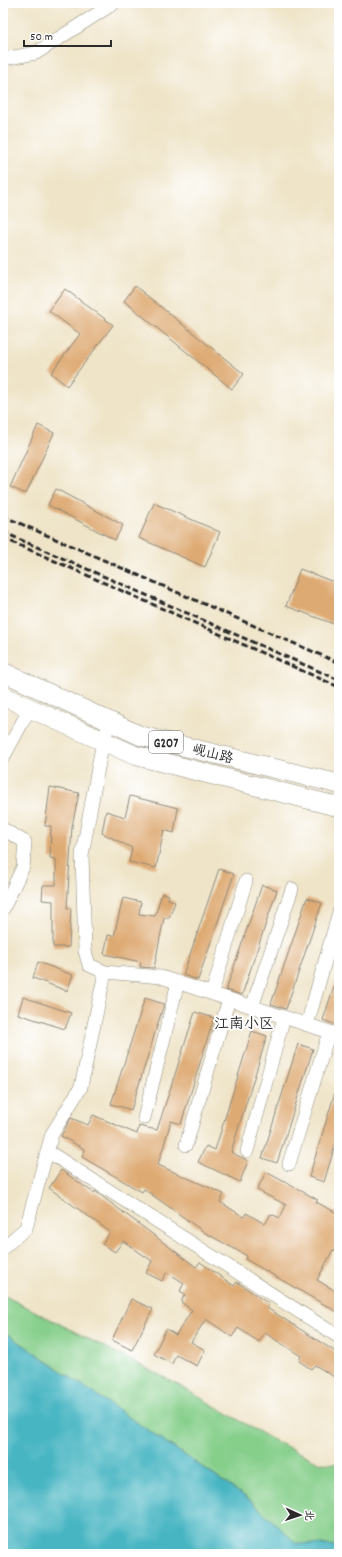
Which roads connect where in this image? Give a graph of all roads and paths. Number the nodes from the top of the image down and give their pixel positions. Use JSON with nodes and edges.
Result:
{"nodes":[{"id":1,"x":114,"y":3,"type":"edge"},
{"id":2,"x":3,"y":60,"type":"edge"},
{"id":3,"x":3,"y":672,"type":"edge"},
{"id":4,"x":3,"y":696,"type":"edge"},
{"id":5,"x":30,"y":708,"type":"junction"},
{"id":6,"x":110,"y":722,"type":"junction"},
{"id":7,"x":103,"y":741,"type":"junction"},
{"id":8,"x":3,"y":758,"type":"edge"},
{"id":9,"x":339,"y":784,"type":"edge"},
{"id":10,"x":339,"y":807,"type":"edge"},
{"id":11,"x":3,"y":829,"type":"edge"},
{"id":12,"x":246,"y":881,"type":"dead end"},
{"id":13,"x":292,"y":889,"type":"dead end"},
{"id":14,"x":3,"y":909,"type":"edge"},
{"id":15,"x":339,"y":912,"type":"edge"},
{"id":16,"x":105,"y":972,"type":"junction"},
{"id":17,"x":178,"y":982,"type":"junction"},
{"id":18,"x":212,"y":993,"type":"junction"},
{"id":19,"x":229,"y":999,"type":"junction"},
{"id":20,"x":252,"y":1007,"type":"junction"},
{"id":21,"x":284,"y":1017,"type":"junction"},
{"id":22,"x":307,"y":1025,"type":"junction"},
{"id":23,"x":334,"y":1034,"type":"edge"},
{"id":24,"x":144,"y":1118,"type":"dead end"},
{"id":25,"x":186,"y":1145,"type":"dead end"},
{"id":26,"x":47,"y":1151,"type":"junction"},
{"id":27,"x":247,"y":1151,"type":"dead end"},
{"id":28,"x":290,"y":1164,"type":"dead end"},
{"id":29,"x":3,"y":1248,"type":"edge"},
{"id":30,"x":339,"y":1337,"type":"edge"}],
"edges":[{"from":1,"to":2,"type":"street"},
{"from":3,"to":6,"type":"highway","name":"岘山路","number":"G207"},
{"from":4,"to":5,"type":"highway","name":"岘山路","number":"G207"},
{"from":5,"to":7,"type":"highway","name":"岘山路","number":"G207"},
{"from":5,"to":8,"type":"street"},
{"from":6,"to":7,"type":"street"},
{"from":6,"to":9,"type":"highway","name":"岘山路","number":"G207"},
{"from":7,"to":10,"type":"highway","name":"岘山路","number":"G207"},
{"from":7,"to":16,"type":"street"},
{"from":11,"to":14,"type":"street"},
{"from":12,"to":18,"type":"street"},
{"from":13,"to":20,"type":"street"},
{"from":15,"to":22,"type":"street"},
{"from":16,"to":17,"type":"street"},
{"from":16,"to":26,"type":"street"},
{"from":17,"to":18,"type":"street"},
{"from":17,"to":24,"type":"street"},
{"from":18,"to":19,"type":"street"},
{"from":19,"to":20,"type":"street"},
{"from":19,"to":25,"type":"street"},
{"from":20,"to":21,"type":"street"},
{"from":21,"to":22,"type":"street"},
{"from":21,"to":27,"type":"street"},
{"from":22,"to":23,"type":"street"},
{"from":23,"to":28,"type":"street"},
{"from":26,"to":29,"type":"street"},
{"from":26,"to":30,"type":"street"}]}
